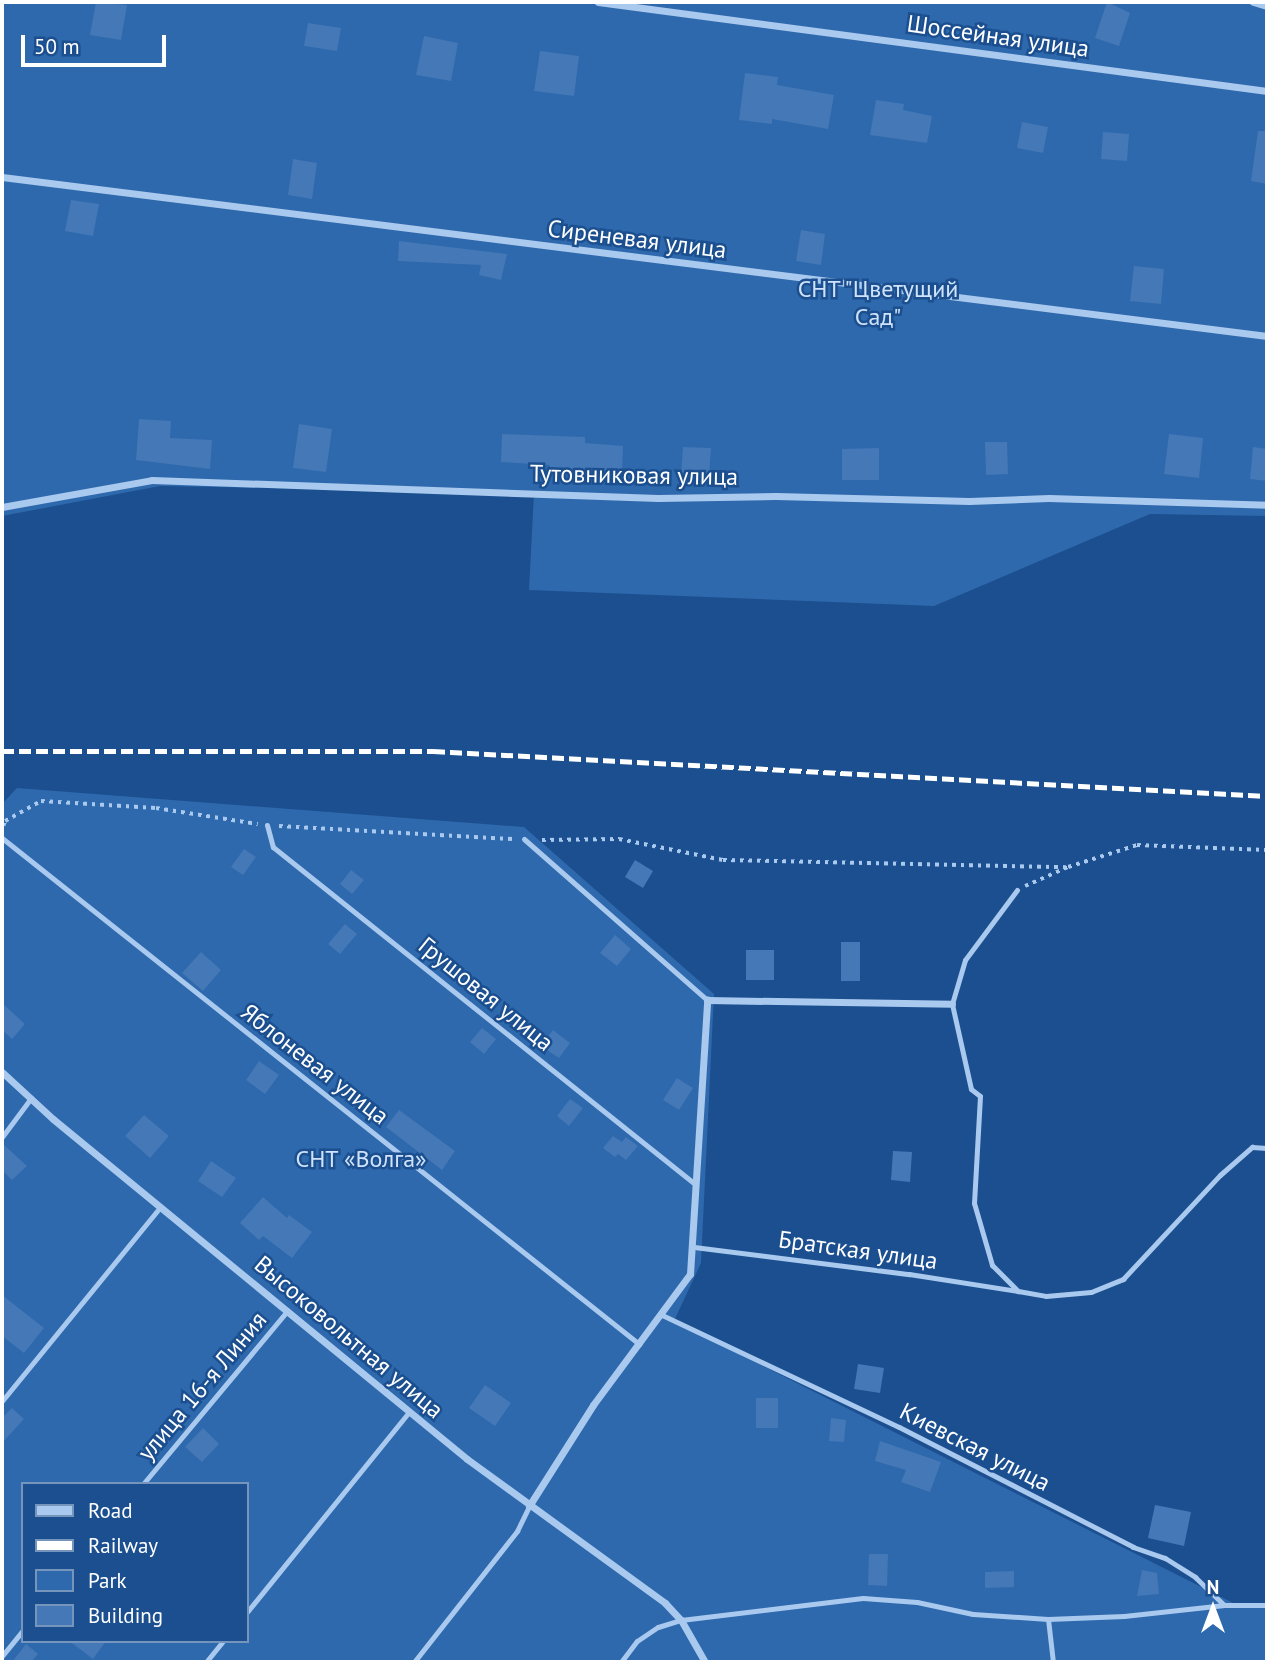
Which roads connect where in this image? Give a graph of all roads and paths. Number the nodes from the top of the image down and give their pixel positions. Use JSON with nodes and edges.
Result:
{"nodes":[{"id":1,"x":598,"y":2,"type":"edge"},
{"id":2,"x":1253,"y":2,"type":"edge"},
{"id":3,"x":1267,"y":6,"type":"edge"},
{"id":4,"x":1267,"y":90,"type":"edge"},
{"id":5,"x":2,"y":177,"type":"edge"},
{"id":6,"x":1267,"y":336,"type":"edge"},
{"id":7,"x":1267,"y":505,"type":"edge"},
{"id":8,"x":2,"y":508,"type":"edge"},
{"id":9,"x":267,"y":825,"type":"dead end"},
{"id":10,"x":2,"y":838,"type":"edge"},
{"id":11,"x":524,"y":839,"type":"dead end"},
{"id":12,"x":1267,"y":850,"type":"edge"},
{"id":13,"x":1017,"y":890,"type":"joint"},
{"id":14,"x":707,"y":1000,"type":"junction"},
{"id":15,"x":951,"y":1004,"type":"junction"},
{"id":16,"x":2,"y":1072,"type":"edge"},
{"id":17,"x":31,"y":1098,"type":"junction"},
{"id":18,"x":2,"y":1137,"type":"edge"},
{"id":19,"x":1267,"y":1147,"type":"edge"},
{"id":20,"x":695,"y":1184,"type":"junction"},
{"id":21,"x":160,"y":1207,"type":"junction"},
{"id":22,"x":694,"y":1247,"type":"junction"},
{"id":23,"x":1018,"y":1291,"type":"junction"},
{"id":24,"x":288,"y":1310,"type":"junction"},
{"id":25,"x":662,"y":1315,"type":"junction"},
{"id":26,"x":639,"y":1344,"type":"junction"},
{"id":27,"x":2,"y":1401,"type":"edge"},
{"id":28,"x":409,"y":1412,"type":"junction"},
{"id":29,"x":146,"y":1482,"type":"edge"},
{"id":30,"x":529,"y":1506,"type":"junction"},
{"id":31,"x":1224,"y":1605,"type":"junction"},
{"id":32,"x":1267,"y":1605,"type":"edge"},
{"id":33,"x":248,"y":1611,"type":"edge"},
{"id":34,"x":1048,"y":1619,"type":"junction"},
{"id":35,"x":681,"y":1620,"type":"junction"},
{"id":36,"x":21,"y":1632,"type":"edge"},
{"id":37,"x":221,"y":1643,"type":"edge"},
{"id":38,"x":2,"y":1656,"type":"edge"},
{"id":39,"x":206,"y":1662,"type":"edge"},
{"id":40,"x":414,"y":1662,"type":"edge"},
{"id":41,"x":621,"y":1662,"type":"edge"},
{"id":42,"x":705,"y":1662,"type":"edge"},
{"id":43,"x":1054,"y":1662,"type":"edge"}],
"edges":[{"from":1,"to":4,"type":"street","name":"Шоссейная улица"},
{"from":2,"to":3,"type":"street"},
{"from":5,"to":6,"type":"street","name":"Сиреневая улица"},
{"from":7,"to":8,"type":"street","name":"Тутовниковая улица"},
{"from":9,"to":20,"type":"lane","name":"Грушовая улица"},
{"from":10,"to":26,"type":"lane","name":"Яблоневая улица"},
{"from":11,"to":14,"type":"lane"},
{"from":12,"to":13,"type":"path"},
{"from":13,"to":15,"type":"lane"},
{"from":14,"to":15,"type":"street"},
{"from":14,"to":20,"type":"street"},
{"from":15,"to":23,"type":"lane"},
{"from":16,"to":17,"type":"street","name":"Высоковольтная улица"},
{"from":17,"to":18,"type":"lane"},
{"from":17,"to":21,"type":"street","name":"Высоковольтная улица"},
{"from":19,"to":23,"type":"lane","name":"Братская улица"},
{"from":20,"to":22,"type":"street"},
{"from":21,"to":24,"type":"street","name":"Высоковольтная улица"},
{"from":21,"to":27,"type":"lane"},
{"from":22,"to":23,"type":"lane","name":"Братская улица"},
{"from":22,"to":25,"type":"street"},
{"from":24,"to":28,"type":"street","name":"Высоковольтная улица"},
{"from":24,"to":29,"type":"lane","name":"улица 16-я Линия"},
{"from":25,"to":26,"type":"street"},
{"from":25,"to":31,"type":"lane","name":"Киевская улица"},
{"from":26,"to":30,"type":"street"},
{"from":28,"to":30,"type":"street","name":"Высоковольтная улица"},
{"from":28,"to":33,"type":"lane"},
{"from":30,"to":35,"type":"street","name":"Высоковольтная улица"},
{"from":30,"to":40,"type":"lane"},
{"from":31,"to":32,"type":"lane"},
{"from":31,"to":34,"type":"lane"},
{"from":34,"to":35,"type":"lane"},
{"from":34,"to":43,"type":"lane"},
{"from":35,"to":41,"type":"lane"},
{"from":35,"to":42,"type":"street","name":"Высоковольтная улица"},
{"from":36,"to":38,"type":"lane"},
{"from":37,"to":39,"type":"lane"}]}
